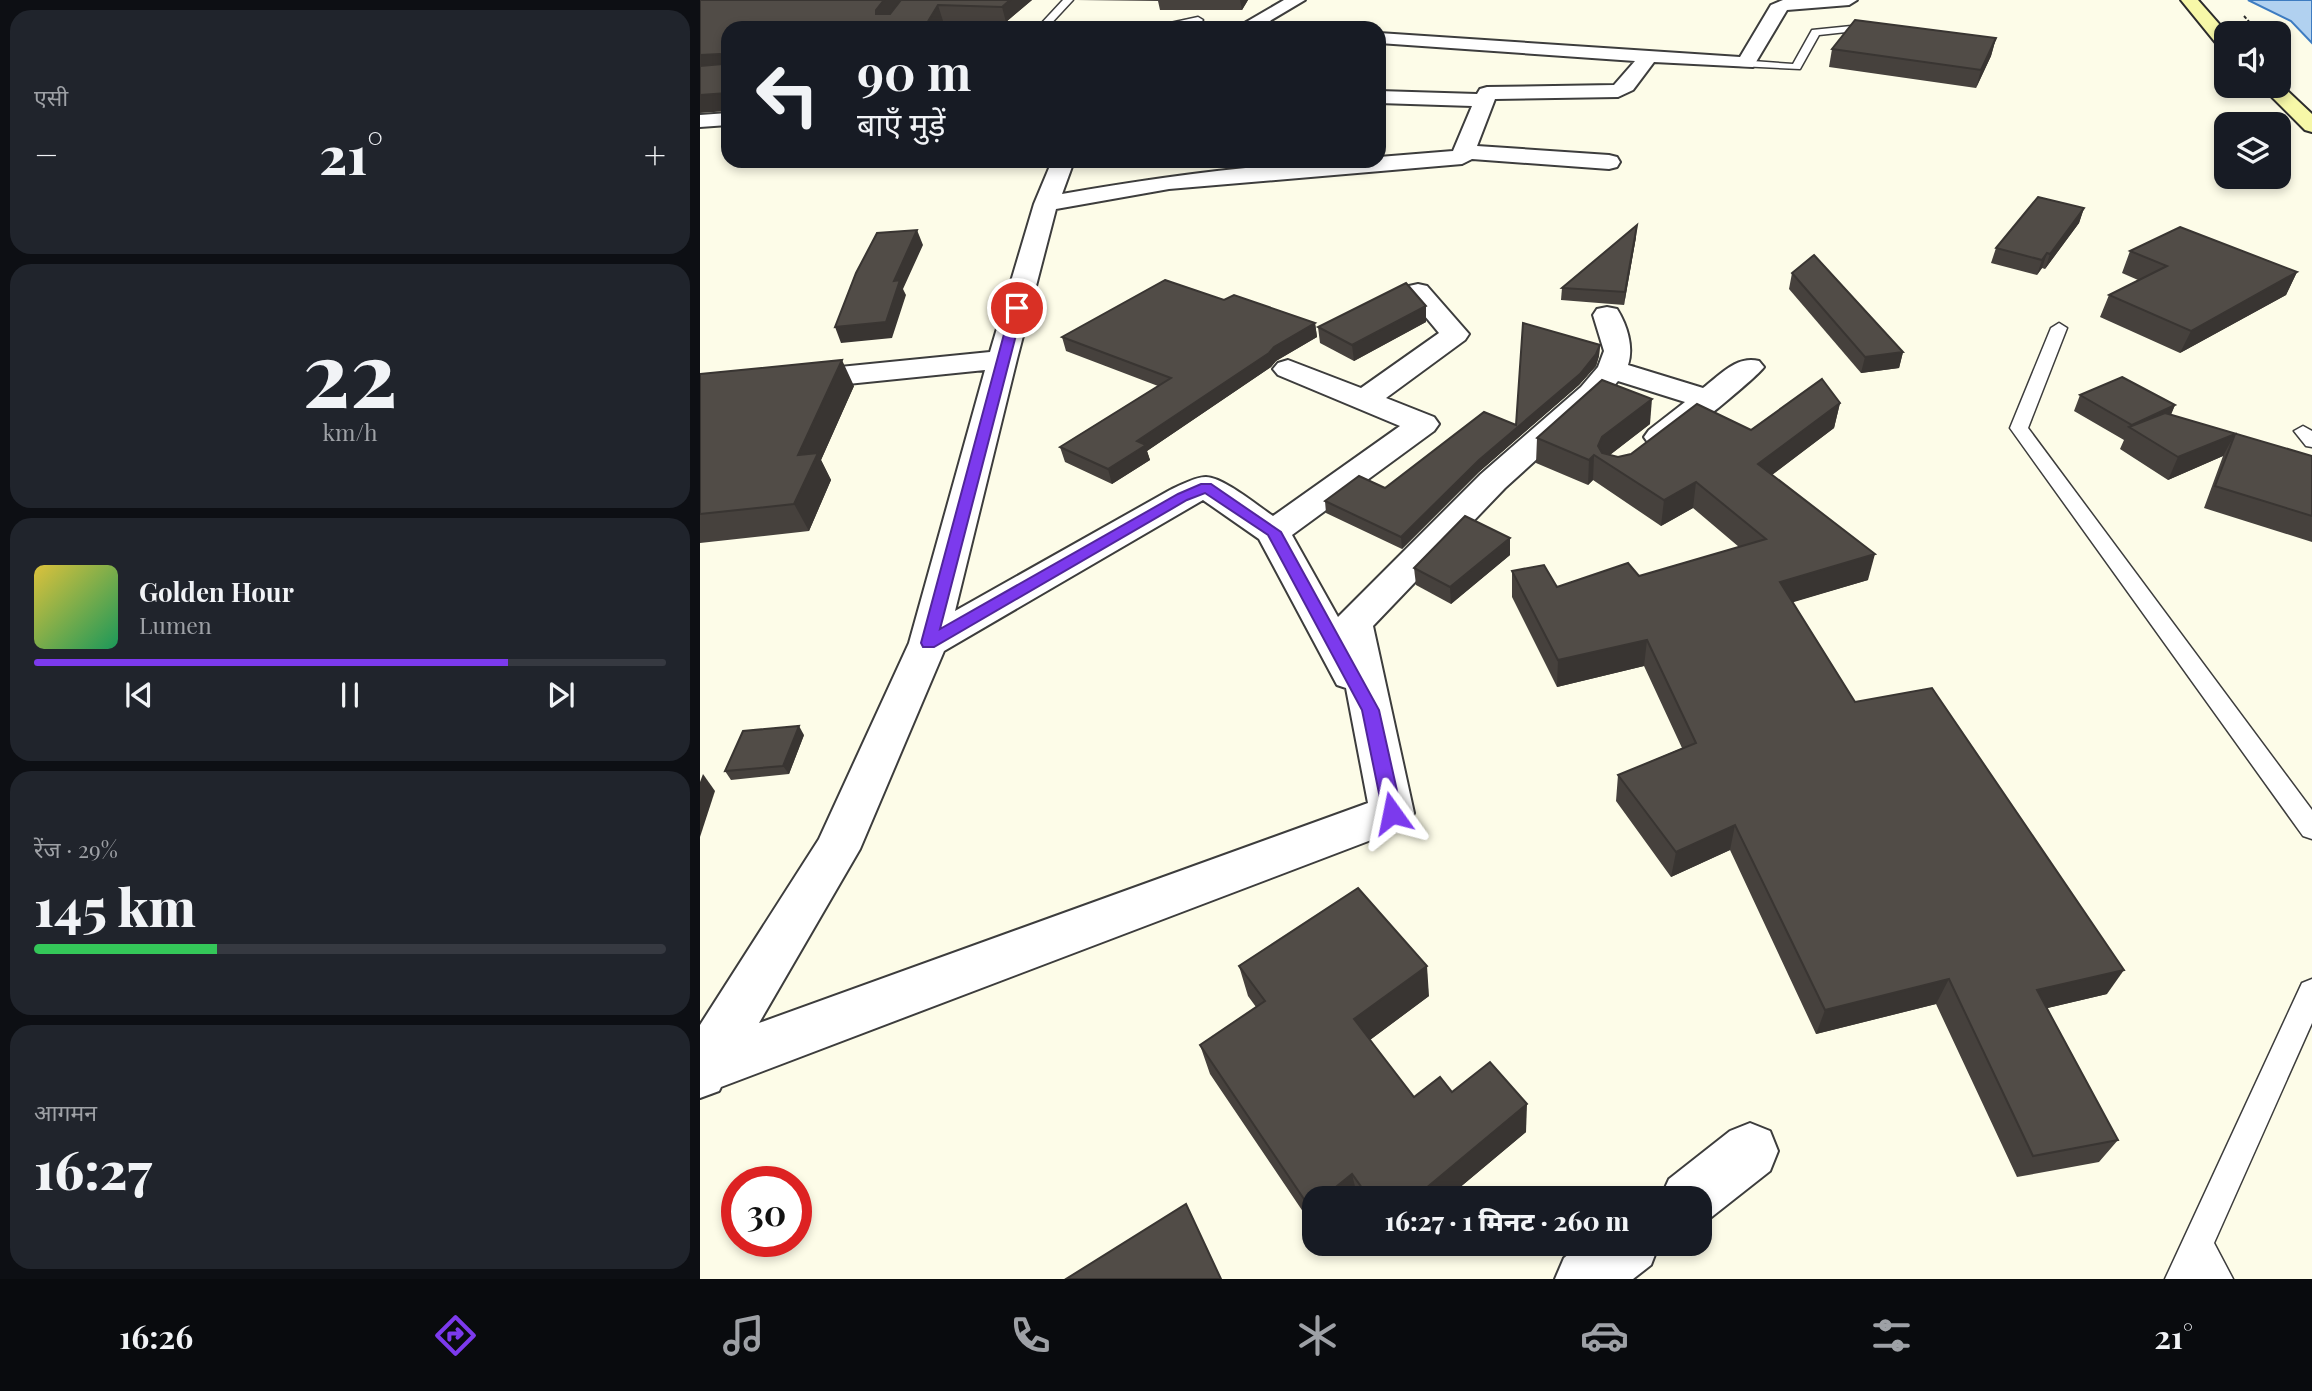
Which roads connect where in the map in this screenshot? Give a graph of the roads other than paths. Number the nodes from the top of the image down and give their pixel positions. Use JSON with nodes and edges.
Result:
{"nodes":[{"id":1,"x":1068,"y":0,"type":"edge"},
{"id":2,"x":1297,"y":0,"type":"edge"},
{"id":3,"x":1849,"y":0,"type":"edge"},
{"id":4,"x":2189,"y":0,"type":"edge"},
{"id":5,"x":1198,"y":20,"type":"dead end"},
{"id":6,"x":1048,"y":21,"type":"edge"},
{"id":7,"x":1192,"y":21,"type":"edge"},
{"id":8,"x":1258,"y":21,"type":"edge"},
{"id":9,"x":1871,"y":27,"type":"edge"},
{"id":10,"x":2214,"y":30,"type":"edge"},
{"id":11,"x":1386,"y":38,"type":"edge"},
{"id":12,"x":1648,"y":57,"type":"junction"},
{"id":13,"x":1739,"y":63,"type":"junction"},
{"id":14,"x":1386,"y":97,"type":"edge"},
{"id":15,"x":2283,"y":98,"type":"edge"},
{"id":16,"x":1482,"y":100,"type":"junction"},
{"id":17,"x":721,"y":120,"type":"edge"},
{"id":18,"x":700,"y":121,"type":"edge"},
{"id":19,"x":2312,"y":126,"type":"edge"},
{"id":20,"x":1464,"y":152,"type":"junction"},
{"id":21,"x":1609,"y":162,"type":"dead end"},
{"id":22,"x":1386,"y":163,"type":"edge"},
{"id":23,"x":1060,"y":168,"type":"edge"},
{"id":24,"x":1195,"y":168,"type":"edge"},
{"id":25,"x":1333,"y":168,"type":"edge"},
{"id":26,"x":1169,"y":182,"type":"junction"},
{"id":27,"x":1046,"y":204,"type":"junction"},
{"id":28,"x":1418,"y":292,"type":"edge"},
{"id":29,"x":1608,"y":315,"type":"dead end"},
{"id":30,"x":2059,"y":328,"type":"dead end"},
{"id":31,"x":1002,"y":359,"type":"junction"},
{"id":32,"x":1749,"y":367,"type":"dead end"},
{"id":33,"x":1288,"y":369,"type":"dead end"},
{"id":34,"x":1612,"y":369,"type":"junction"},
{"id":35,"x":700,"y":390,"type":"edge"},
{"id":36,"x":1364,"y":400,"type":"junction"},
{"id":37,"x":1709,"y":400,"type":"junction"},
{"id":38,"x":1636,"y":454,"type":"edge"},
{"id":39,"x":1273,"y":532,"type":"junction"},
{"id":40,"x":929,"y":643,"type":"junction"},
{"id":41,"x":1371,"y":710,"type":"junction"},
{"id":42,"x":2312,"y":829,"type":"edge"},
{"id":43,"x":2312,"y":992,"type":"edge"},
{"id":44,"x":701,"y":1071,"type":"edge"},
{"id":45,"x":1750,"y":1151,"type":"dead end"},
{"id":46,"x":1706,"y":1186,"type":"edge"},
{"id":47,"x":2196,"y":1244,"type":"junction"},
{"id":48,"x":1615,"y":1256,"type":"edge"},
{"id":49,"x":1585,"y":1279,"type":"edge"},
{"id":50,"x":2180,"y":1279,"type":"edge"},
{"id":51,"x":2217,"y":1279,"type":"edge"}],
"edges":[{"from":1,"to":6,"type":"lane"},
{"from":2,"to":8,"type":"street"},
{"from":3,"to":13,"type":"street"},
{"from":4,"to":10,"type":"street"},
{"from":5,"to":7,"type":"lane"},
{"from":9,"to":13,"type":"lane"},
{"from":11,"to":12,"type":"street"},
{"from":12,"to":13,"type":"street"},
{"from":12,"to":16,"type":"street"},
{"from":14,"to":16,"type":"street"},
{"from":15,"to":19,"type":"street"},
{"from":16,"to":20,"type":"street"},
{"from":17,"to":18,"type":"street"},
{"from":20,"to":21,"type":"street"},
{"from":20,"to":22,"type":"street"},
{"from":23,"to":27,"type":"street"},
{"from":24,"to":26,"type":"street"},
{"from":25,"to":26,"type":"street"},
{"from":26,"to":27,"type":"street"},
{"from":27,"to":31,"type":"street"},
{"from":28,"to":36,"type":"street"},
{"from":29,"to":34,"type":"street"},
{"from":30,"to":42,"type":"lane"},
{"from":31,"to":35,"type":"street"},
{"from":31,"to":40,"type":"street"},
{"from":32,"to":37,"type":"street"},
{"from":33,"to":36,"type":"street"},
{"from":34,"to":37,"type":"street"},
{"from":34,"to":41,"type":"street"},
{"from":36,"to":39,"type":"street"},
{"from":37,"to":38,"type":"street"},
{"from":39,"to":40,"type":"street"},
{"from":39,"to":41,"type":"street"},
{"from":40,"to":44,"type":"street"},
{"from":41,"to":44,"type":"street"},
{"from":43,"to":47,"type":"lane"},
{"from":45,"to":46,"type":"street"},
{"from":47,"to":50,"type":"lane"},
{"from":47,"to":51,"type":"lane"},
{"from":48,"to":49,"type":"street"}]}
